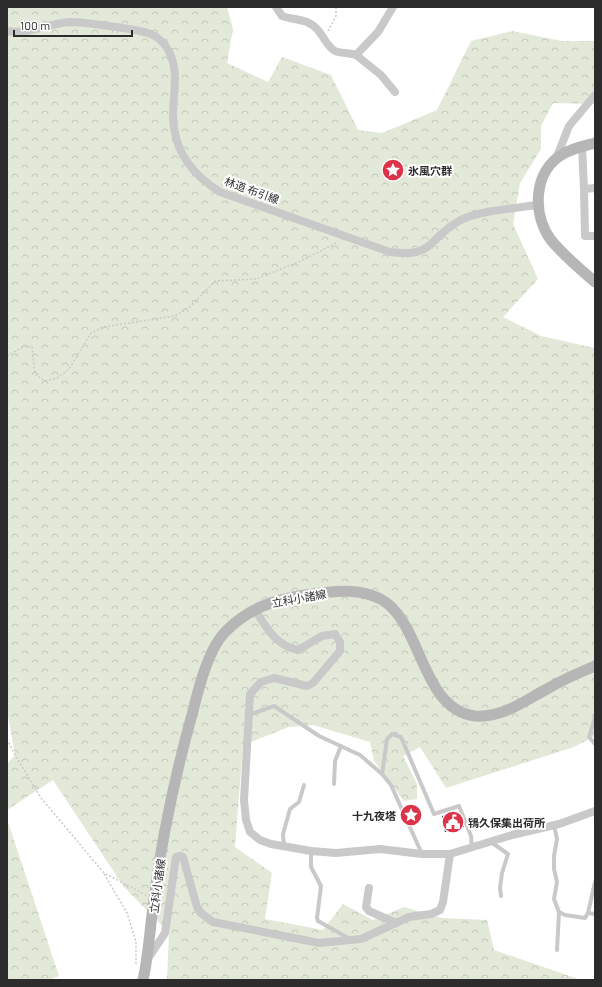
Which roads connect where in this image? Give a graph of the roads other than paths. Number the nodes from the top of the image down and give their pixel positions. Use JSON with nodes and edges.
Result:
{"nodes":[{"id":1,"x":276,"y":7,"type":"edge"},
{"id":2,"x":393,"y":7,"type":"edge"},
{"id":3,"x":7,"y":32,"type":"edge"},
{"id":4,"x":356,"y":55,"type":"junction"},
{"id":5,"x":395,"y":92,"type":"dead end"},
{"id":6,"x":595,"y":95,"type":"edge"},
{"id":7,"x":595,"y":143,"type":"edge"},
{"id":8,"x":582,"y":146,"type":"junction"},
{"id":9,"x":556,"y":159,"type":"junction"},
{"id":10,"x":584,"y":188,"type":"junction"},
{"id":11,"x":595,"y":188,"type":"edge"},
{"id":12,"x":537,"y":205,"type":"junction"},
{"id":13,"x":595,"y":236,"type":"edge"},
{"id":14,"x":595,"y":282,"type":"edge"},
{"id":15,"x":255,"y":610,"type":"junction"},
{"id":16,"x":595,"y":666,"type":"edge"},
{"id":17,"x":249,"y":715,"type":"junction"},
{"id":18,"x":595,"y":717,"type":"edge"},
{"id":19,"x":595,"y":744,"type":"edge"},
{"id":20,"x":341,"y":746,"type":"junction"},
{"id":21,"x":382,"y":774,"type":"junction"},
{"id":22,"x":334,"y":784,"type":"dead end"},
{"id":23,"x":304,"y":785,"type":"dead end"},
{"id":24,"x":595,"y":811,"type":"edge"},
{"id":25,"x":554,"y":825,"type":"junction"},
{"id":26,"x":491,"y":842,"type":"junction"},
{"id":27,"x":284,"y":847,"type":"junction"},
{"id":28,"x":472,"y":848,"type":"junction"},
{"id":29,"x":311,"y":851,"type":"junction"},
{"id":30,"x":422,"y":854,"type":"junction"},
{"id":31,"x":450,"y":854,"type":"junction"},
{"id":32,"x":595,"y":882,"type":"edge"},
{"id":33,"x":370,"y":888,"type":"dead end"},
{"id":34,"x":501,"y":896,"type":"dead end"},
{"id":35,"x":559,"y":912,"type":"junction"},
{"id":36,"x":588,"y":913,"type":"junction"},
{"id":37,"x":595,"y":914,"type":"edge"},
{"id":38,"x":396,"y":923,"type":"junction"},
{"id":39,"x":352,"y":941,"type":"junction"},
{"id":40,"x":557,"y":950,"type":"dead end"},
{"id":41,"x":149,"y":957,"type":"junction"},
{"id":42,"x":144,"y":980,"type":"edge"}],
"edges":[{"from":1,"to":4,"type":"street"},
{"from":2,"to":4,"type":"street"},
{"from":3,"to":12,"type":"street","name":"林道 布引線"},
{"from":4,"to":5,"type":"street"},
{"from":6,"to":9,"type":"street"},
{"from":7,"to":8,"type":"main road"},
{"from":8,"to":9,"type":"main road"},
{"from":8,"to":10,"type":"street"},
{"from":9,"to":12,"type":"main road"},
{"from":10,"to":11,"type":"street"},
{"from":10,"to":13,"type":"street"},
{"from":12,"to":14,"type":"main road"},
{"from":15,"to":16,"type":"main road","name":"立科小諸線"},
{"from":15,"to":17,"type":"street"},
{"from":15,"to":41,"type":"main road","name":"立科小諸線"},
{"from":17,"to":20,"type":"lane"},
{"from":17,"to":27,"type":"street"},
{"from":18,"to":19,"type":"lane"},
{"from":20,"to":21,"type":"lane"},
{"from":20,"to":22,"type":"lane"},
{"from":21,"to":28,"type":"lane"},
{"from":21,"to":30,"type":"lane"},
{"from":23,"to":27,"type":"lane"},
{"from":24,"to":25,"type":"street"},
{"from":25,"to":26,"type":"street"},
{"from":25,"to":35,"type":"lane"},
{"from":26,"to":28,"type":"street"},
{"from":26,"to":34,"type":"lane"},
{"from":27,"to":29,"type":"street"},
{"from":28,"to":31,"type":"street"},
{"from":29,"to":30,"type":"street"},
{"from":29,"to":39,"type":"lane"},
{"from":30,"to":31,"type":"street"},
{"from":31,"to":38,"type":"street"},
{"from":32,"to":36,"type":"lane"},
{"from":33,"to":38,"type":"street"},
{"from":35,"to":36,"type":"lane"},
{"from":35,"to":40,"type":"lane"},
{"from":36,"to":37,"type":"lane"},
{"from":38,"to":39,"type":"street"},
{"from":39,"to":41,"type":"street"},
{"from":41,"to":42,"type":"main road","name":"立科小諸線"}]}
